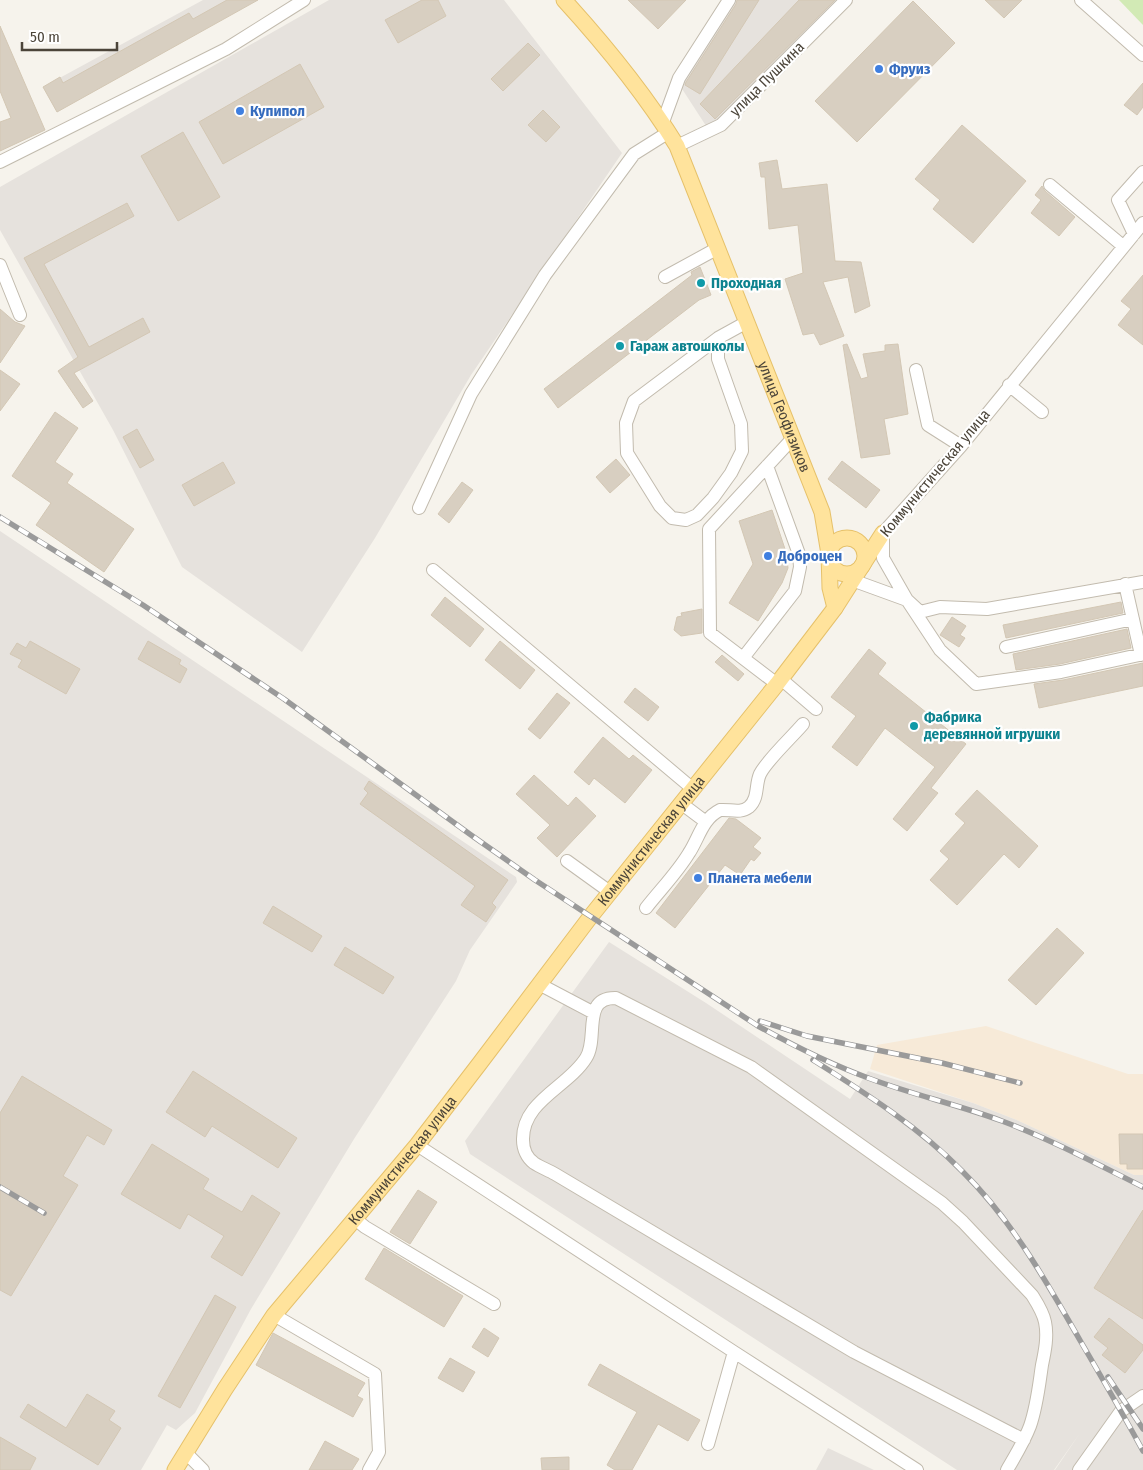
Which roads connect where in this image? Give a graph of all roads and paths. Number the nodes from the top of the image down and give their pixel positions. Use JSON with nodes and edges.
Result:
{"nodes":[{"id":1,"x":304,"y":0,"type":"edge"},
{"id":2,"x":564,"y":0,"type":"edge"},
{"id":3,"x":729,"y":0,"type":"edge"},
{"id":4,"x":846,"y":0,"type":"edge"},
{"id":5,"x":1081,"y":0,"type":"edge"},
{"id":6,"x":1143,"y":55,"type":"edge"},
{"id":7,"x":666,"y":127,"type":"junction"},
{"id":8,"x":677,"y":146,"type":"junction"},
{"id":9,"x":0,"y":162,"type":"edge"},
{"id":10,"x":1143,"y":172,"type":"edge"},
{"id":11,"x":1050,"y":185,"type":"dead end"},
{"id":12,"x":1143,"y":223,"type":"edge"},
{"id":13,"x":1134,"y":234,"type":"junction"},
{"id":14,"x":1123,"y":246,"type":"junction"},
{"id":15,"x":718,"y":248,"type":"junction"},
{"id":16,"x":0,"y":265,"type":"edge"},
{"id":17,"x":665,"y":277,"type":"dead end"},
{"id":18,"x":20,"y":315,"type":"dead end"},
{"id":19,"x":748,"y":322,"type":"junction"},
{"id":20,"x":718,"y":338,"type":"junction"},
{"id":21,"x":916,"y":370,"type":"dead end"},
{"id":22,"x":1009,"y":385,"type":"junction"},
{"id":23,"x":1042,"y":412,"type":"dead end"},
{"id":24,"x":793,"y":438,"type":"junction"},
{"id":25,"x":961,"y":446,"type":"junction"},
{"id":26,"x":767,"y":466,"type":"junction"},
{"id":27,"x":419,"y":508,"type":"dead end"},
{"id":28,"x":822,"y":512,"type":"junction"},
{"id":29,"x":883,"y":533,"type":"junction"},
{"id":30,"x":852,"y":538,"type":"junction"},
{"id":31,"x":829,"y":554,"type":"junction"},
{"id":32,"x":862,"y":566,"type":"junction"},
{"id":33,"x":433,"y":570,"type":"dead end"},
{"id":34,"x":852,"y":580,"type":"junction"},
{"id":35,"x":1143,"y":582,"type":"edge"},
{"id":36,"x":1125,"y":584,"type":"junction"},
{"id":37,"x":907,"y":600,"type":"junction"},
{"id":38,"x":834,"y":608,"type":"junction"},
{"id":39,"x":1133,"y":619,"type":"junction"},
{"id":40,"x":1006,"y":647,"type":"dead end"},
{"id":41,"x":1142,"y":654,"type":"edge"},
{"id":42,"x":743,"y":658,"type":"junction"},
{"id":43,"x":779,"y":682,"type":"junction"},
{"id":44,"x":816,"y":709,"type":"dead end"},
{"id":45,"x":803,"y":724,"type":"dead end"},
{"id":46,"x":693,"y":789,"type":"junction"},
{"id":47,"x":682,"y":804,"type":"junction"},
{"id":48,"x":706,"y":822,"type":"junction"},
{"id":49,"x":567,"y":861,"type":"dead end"},
{"id":50,"x":610,"y":892,"type":"junction"},
{"id":51,"x":646,"y":908,"type":"dead end"},
{"id":52,"x":539,"y":984,"type":"junction"},
{"id":53,"x":594,"y":1013,"type":"junction"},
{"id":54,"x":416,"y":1145,"type":"junction"},
{"id":55,"x":354,"y":1218,"type":"junction"},
{"id":56,"x":494,"y":1304,"type":"dead end"},
{"id":57,"x":274,"y":1315,"type":"junction"},
{"id":58,"x":734,"y":1352,"type":"junction"},
{"id":59,"x":1143,"y":1396,"type":"edge"},
{"id":60,"x":1024,"y":1440,"type":"junction"},
{"id":61,"x":708,"y":1444,"type":"dead end"},
{"id":62,"x":186,"y":1453,"type":"junction"},
{"id":63,"x":175,"y":1470,"type":"edge"},
{"id":64,"x":203,"y":1470,"type":"edge"},
{"id":65,"x":369,"y":1470,"type":"edge"},
{"id":66,"x":917,"y":1470,"type":"edge"},
{"id":67,"x":1006,"y":1470,"type":"edge"},
{"id":68,"x":1079,"y":1470,"type":"edge"}],
"edges":[{"from":1,"to":9,"type":"street"},
{"from":2,"to":7,"type":"main road","name":"улица Геофизиков"},
{"from":3,"to":7,"type":"street"},
{"from":4,"to":8,"type":"street","name":"улица Пушкина"},
{"from":5,"to":6,"type":"street"},
{"from":7,"to":8,"type":"main road","name":"улица Геофизиков"},
{"from":7,"to":27,"type":"street"},
{"from":8,"to":15,"type":"main road","name":"улица Геофизиков"},
{"from":10,"to":13,"type":"street"},
{"from":11,"to":14,"type":"street"},
{"from":12,"to":13,"type":"street","name":"Коммунистическая улица"},
{"from":13,"to":14,"type":"street","name":"Коммунистическая улица"},
{"from":14,"to":22,"type":"street","name":"Коммунистическая улица"},
{"from":15,"to":17,"type":"street"},
{"from":15,"to":19,"type":"main road","name":"улица Геофизиков"},
{"from":16,"to":18,"type":"street"},
{"from":19,"to":20,"type":"street"},
{"from":19,"to":24,"type":"main road","name":"улица Геофизиков"},
{"from":20,"to":20,"type":"street"},
{"from":21,"to":25,"type":"street"},
{"from":22,"to":23,"type":"street"},
{"from":22,"to":25,"type":"street","name":"Коммунистическая улица"},
{"from":24,"to":26,"type":"street"},
{"from":24,"to":28,"type":"main road","name":"улица Геофизиков"},
{"from":25,"to":29,"type":"street","name":"Коммунистическая улица"},
{"from":26,"to":42,"type":"street"},
{"from":26,"to":42,"type":"street"},
{"from":28,"to":30,"type":"main road"},
{"from":28,"to":31,"type":"main road","name":"улица Геофизиков"},
{"from":29,"to":30,"type":"main road"},
{"from":29,"to":32,"type":"main road","name":"Коммунистическая улица"},
{"from":29,"to":37,"type":"street"},
{"from":30,"to":31,"type":"main road"},
{"from":30,"to":32,"type":"main road"},
{"from":31,"to":32,"type":"main road"},
{"from":31,"to":38,"type":"main road","name":"улица Геофизиков"},
{"from":32,"to":34,"type":"main road","name":"Коммунистическая улица"},
{"from":33,"to":46,"type":"street"},
{"from":34,"to":37,"type":"street"},
{"from":34,"to":38,"type":"main road","name":"Коммунистическая улица"},
{"from":35,"to":36,"type":"street"},
{"from":36,"to":37,"type":"street"},
{"from":36,"to":39,"type":"street"},
{"from":37,"to":41,"type":"street"},
{"from":38,"to":43,"type":"main road","name":"Коммунистическая улица"},
{"from":39,"to":40,"type":"street"},
{"from":39,"to":41,"type":"street"},
{"from":42,"to":43,"type":"street"},
{"from":43,"to":44,"type":"street"},
{"from":43,"to":46,"type":"main road","name":"Коммунистическая улица"},
{"from":45,"to":48,"type":"street"},
{"from":46,"to":47,"type":"main road","name":"Коммунистическая улица"},
{"from":47,"to":48,"type":"street"},
{"from":47,"to":50,"type":"main road","name":"Коммунистическая улица"},
{"from":48,"to":51,"type":"street"},
{"from":49,"to":50,"type":"street"},
{"from":50,"to":52,"type":"main road","name":"Коммунистическая улица"},
{"from":52,"to":53,"type":"street"},
{"from":52,"to":54,"type":"main road","name":"Коммунистическая улица"},
{"from":53,"to":60,"type":"street"},
{"from":53,"to":60,"type":"street"},
{"from":54,"to":55,"type":"main road","name":"Коммунистическая улица"},
{"from":54,"to":58,"type":"street"},
{"from":55,"to":56,"type":"street"},
{"from":55,"to":57,"type":"main road","name":"Коммунистическая улица"},
{"from":57,"to":62,"type":"main road","name":"Коммунистическая улица"},
{"from":57,"to":65,"type":"street"},
{"from":58,"to":61,"type":"street"},
{"from":58,"to":66,"type":"street"},
{"from":59,"to":68,"type":"street"},
{"from":60,"to":67,"type":"street"},
{"from":62,"to":63,"type":"main road","name":"Коммунистическая улица"},
{"from":62,"to":64,"type":"street"}]}
